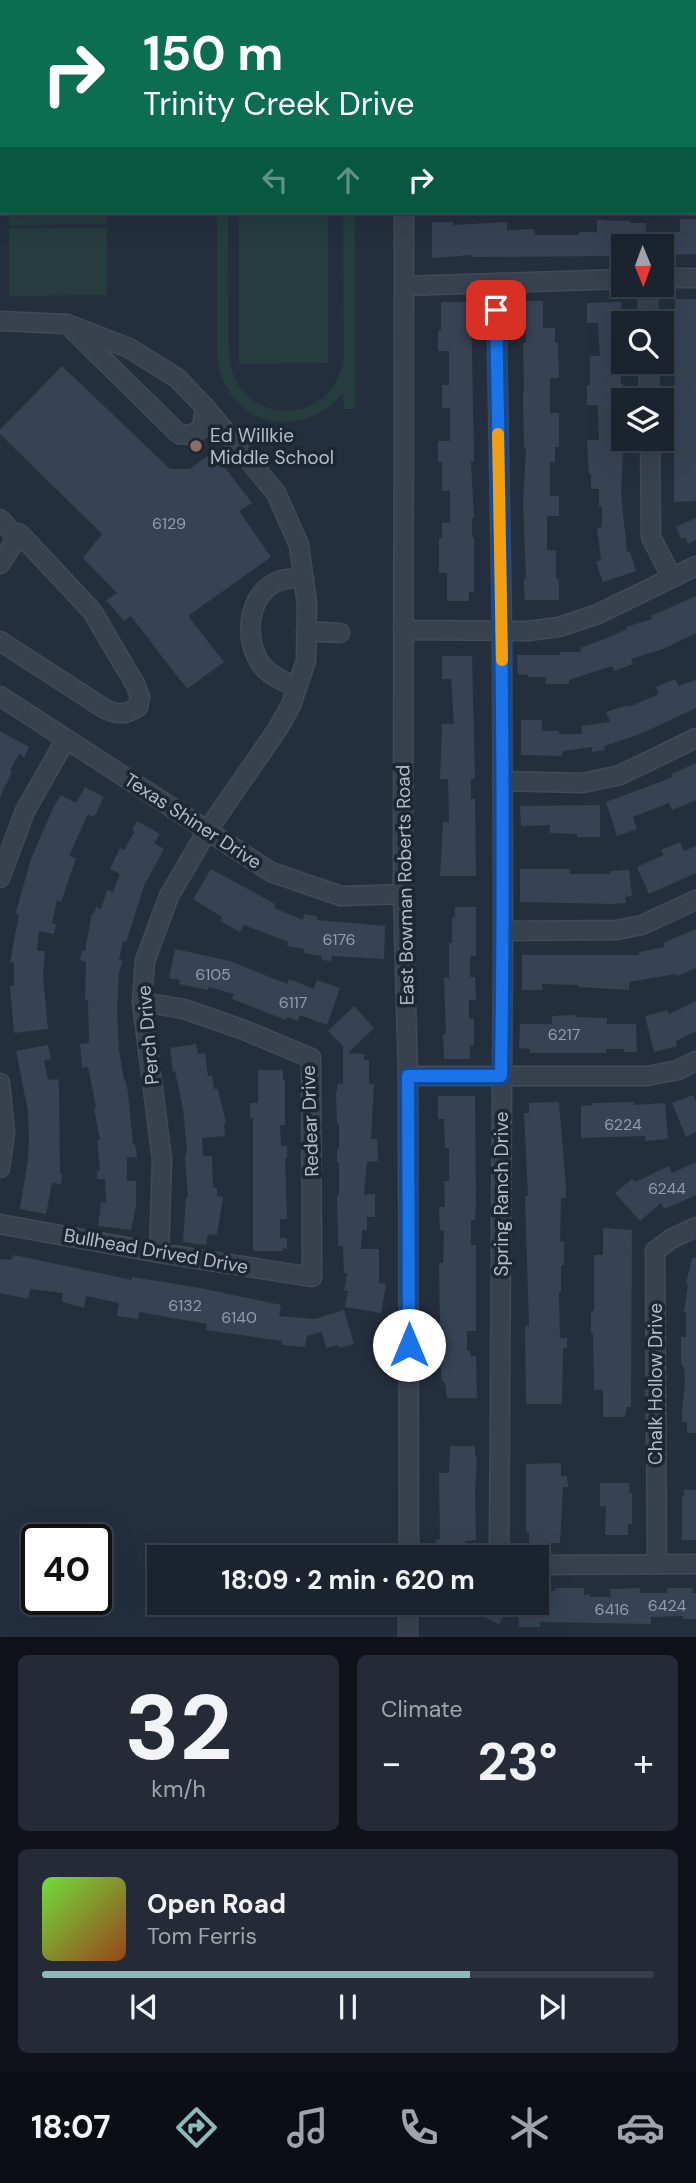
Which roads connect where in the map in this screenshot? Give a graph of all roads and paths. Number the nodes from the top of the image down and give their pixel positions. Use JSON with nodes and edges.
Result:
{"nodes":[{"id":1,"x":404,"y":214,"type":"edge"},
{"id":2,"x":674,"y":278,"type":"edge"},
{"id":3,"x":696,"y":278,"type":"edge"},
{"id":4,"x":611,"y":279,"type":"edge"},
{"id":5,"x":496,"y":283,"type":"junction"},
{"id":6,"x":404,"y":286,"type":"junction"},
{"id":7,"x":0,"y":321,"type":"edge"},
{"id":8,"x":67,"y":324,"type":"junction"},
{"id":9,"x":205,"y":407,"type":"junction"},
{"id":10,"x":202,"y":428,"type":"junction"},
{"id":11,"x":222,"y":428,"type":"junction"},
{"id":12,"x":650,"y":451,"type":"edge"},
{"id":13,"x":6,"y":526,"type":"edge"},
{"id":14,"x":2,"y":562,"type":"edge"},
{"id":15,"x":696,"y":566,"type":"edge"},
{"id":16,"x":51,"y":568,"type":"junction"},
{"id":17,"x":304,"y":578,"type":"junction"},
{"id":18,"x":672,"y":578,"type":"junction"},
{"id":19,"x":502,"y":629,"type":"junction"},
{"id":20,"x":403,"y":630,"type":"junction"},
{"id":21,"x":306,"y":631,"type":"junction"},
{"id":22,"x":340,"y":633,"type":"dead end"},
{"id":23,"x":0,"y":640,"type":"edge"},
{"id":24,"x":297,"y":687,"type":"junction"},
{"id":25,"x":0,"y":696,"type":"edge"},
{"id":26,"x":696,"y":738,"type":"edge"},
{"id":27,"x":66,"y":739,"type":"junction"},
{"id":28,"x":502,"y":781,"type":"junction"},
{"id":29,"x":207,"y":831,"type":"junction"},
{"id":30,"x":0,"y":878,"type":"edge"},
{"id":31,"x":403,"y":894,"type":"junction"},
{"id":32,"x":696,"y":900,"type":"edge"},
{"id":33,"x":503,"y":931,"type":"junction"},
{"id":34,"x":142,"y":1002,"type":"junction"},
{"id":35,"x":696,"y":1061,"type":"edge"},
{"id":36,"x":408,"y":1076,"type":"junction"},
{"id":37,"x":501,"y":1076,"type":"junction"},
{"id":38,"x":0,"y":1083,"type":"edge"},
{"id":39,"x":0,"y":1168,"type":"edge"},
{"id":40,"x":0,"y":1224,"type":"edge"},
{"id":41,"x":696,"y":1227,"type":"edge"},
{"id":42,"x":159,"y":1253,"type":"junction"},
{"id":43,"x":312,"y":1276,"type":"joint"},
{"id":44,"x":408,"y":1545,"type":"edge"},
{"id":45,"x":499,"y":1545,"type":"edge"},
{"id":46,"x":549,"y":1564,"type":"edge"},
{"id":47,"x":657,"y":1564,"type":"junction"},
{"id":48,"x":696,"y":1564,"type":"edge"},
{"id":49,"x":408,"y":1615,"type":"edge"},
{"id":50,"x":408,"y":1637,"type":"edge"}],
"edges":[{"from":1,"to":6,"type":"street","name":"East Bowman Roberts Road"},
{"from":2,"to":3,"type":"street"},
{"from":4,"to":5,"type":"street"},
{"from":5,"to":6,"type":"street"},
{"from":5,"to":19,"type":"street","name":"Spring Ranch Drive"},
{"from":6,"to":20,"type":"street","name":"East Bowman Roberts Road"},
{"from":7,"to":8,"type":"street","name":"Perch Drive"},
{"from":8,"to":9,"type":"street","name":"Perch Drive"},
{"from":8,"to":10,"type":"street"},
{"from":9,"to":10,"type":"street"},
{"from":9,"to":11,"type":"street","name":"Perch Drive"},
{"from":10,"to":11,"type":"street"},
{"from":11,"to":17,"type":"street","name":"Perch Drive"},
{"from":12,"to":18,"type":"street"},
{"from":13,"to":14,"type":"street"},
{"from":13,"to":16,"type":"street"},
{"from":14,"to":16,"type":"street"},
{"from":15,"to":18,"type":"street"},
{"from":16,"to":23,"type":"street"},
{"from":17,"to":21,"type":"street","name":"Perch Drive"},
{"from":17,"to":24,"type":"street"},
{"from":18,"to":19,"type":"street"},
{"from":19,"to":20,"type":"street"},
{"from":19,"to":28,"type":"street","name":"Spring Ranch Drive"},
{"from":20,"to":31,"type":"street","name":"East Bowman Roberts Road"},
{"from":21,"to":22,"type":"street"},
{"from":21,"to":24,"type":"street","name":"Perch Drive"},
{"from":24,"to":29,"type":"street","name":"Perch Drive"},
{"from":25,"to":27,"type":"street","name":"Texas Shiner Drive"},
{"from":26,"to":28,"type":"street"},
{"from":27,"to":29,"type":"street","name":"Texas Shiner Drive"},
{"from":27,"to":30,"type":"street"},
{"from":28,"to":33,"type":"street","name":"Spring Ranch Drive"},
{"from":29,"to":31,"type":"street","name":"Texas Shiner Drive"},
{"from":29,"to":34,"type":"street","name":"Perch Drive"},
{"from":31,"to":36,"type":"street","name":"East Bowman Roberts Road"},
{"from":32,"to":33,"type":"street"},
{"from":33,"to":37,"type":"street","name":"Spring Ranch Drive"},
{"from":34,"to":42,"type":"street","name":"Perch Drive"},
{"from":34,"to":43,"type":"street","name":"Redear Drive"},
{"from":35,"to":37,"type":"street"},
{"from":36,"to":37,"type":"street"},
{"from":36,"to":44,"type":"street","name":"East Bowman Roberts Road"},
{"from":37,"to":45,"type":"street","name":"Spring Ranch Drive"},
{"from":38,"to":39,"type":"street"},
{"from":40,"to":42,"type":"street","name":"Bullhead Drived Drive"},
{"from":41,"to":47,"type":"street","name":"Chalk Hollow Drive"},
{"from":42,"to":43,"type":"street","name":"Bullhead Drived Drive"},
{"from":46,"to":47,"type":"street"},
{"from":47,"to":48,"type":"street"},
{"from":49,"to":50,"type":"street"}]}
